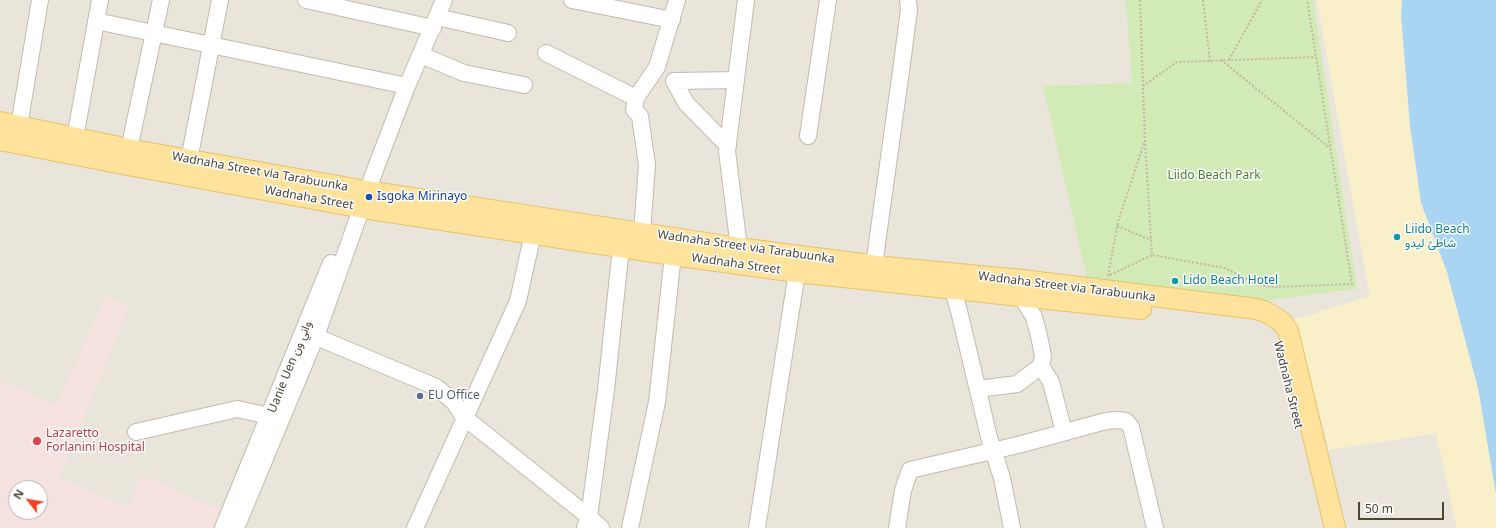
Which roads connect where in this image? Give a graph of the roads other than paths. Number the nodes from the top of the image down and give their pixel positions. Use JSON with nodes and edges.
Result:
{"nodes":[{"id":1,"x":40,"y":0,"type":"edge"},
{"id":2,"x":100,"y":0,"type":"edge"},
{"id":3,"x":160,"y":0,"type":"edge"},
{"id":4,"x":220,"y":0,"type":"edge"},
{"id":5,"x":306,"y":0,"type":"edge"},
{"id":6,"x":444,"y":0,"type":"edge"},
{"id":7,"x":572,"y":0,"type":"edge"},
{"id":8,"x":677,"y":0,"type":"edge"},
{"id":9,"x":746,"y":0,"type":"edge"},
{"id":10,"x":828,"y":0,"type":"edge"},
{"id":11,"x":908,"y":0,"type":"edge"},
{"id":12,"x":672,"y":20,"type":"junction"},
{"id":13,"x":96,"y":21,"type":"junction"},
{"id":14,"x":435,"y":22,"type":"junction"},
{"id":15,"x":154,"y":33,"type":"junction"},
{"id":16,"x":508,"y":33,"type":"dead end"},
{"id":17,"x":211,"y":45,"type":"junction"},
{"id":18,"x":546,"y":53,"type":"dead end"},
{"id":19,"x":421,"y":55,"type":"junction"},
{"id":20,"x":657,"y":67,"type":"junction"},
{"id":21,"x":736,"y":80,"type":"junction"},
{"id":22,"x":674,"y":81,"type":"junction"},
{"id":23,"x":524,"y":85,"type":"dead end"},
{"id":24,"x":407,"y":86,"type":"junction"},
{"id":25,"x":636,"y":98,"type":"junction"},
{"id":26,"x":10,"y":124,"type":"edge"},
{"id":27,"x":808,"y":136,"type":"dead end"},
{"id":28,"x":74,"y":138,"type":"junction"},
{"id":29,"x":0,"y":140,"type":"edge"},
{"id":30,"x":728,"y":146,"type":"junction"},
{"id":31,"x":129,"y":149,"type":"junction"},
{"id":32,"x":189,"y":160,"type":"junction"},
{"id":33,"x":361,"y":198,"type":"junction"},
{"id":34,"x":642,"y":232,"type":"junction"},
{"id":35,"x":533,"y":233,"type":"junction"},
{"id":36,"x":622,"y":246,"type":"junction"},
{"id":37,"x":739,"y":248,"type":"junction"},
{"id":38,"x":673,"y":255,"type":"junction"},
{"id":39,"x":874,"y":265,"type":"junction"},
{"id":40,"x":797,"y":272,"type":"junction"},
{"id":41,"x":953,"y":282,"type":"junction"},
{"id":42,"x":1021,"y":288,"type":"junction"},
{"id":43,"x":310,"y":334,"type":"junction"},
{"id":44,"x":1041,"y":366,"type":"junction"},
{"id":45,"x":978,"y":388,"type":"junction"},
{"id":46,"x":276,"y":417,"type":"junction"},
{"id":47,"x":464,"y":417,"type":"junction"},
{"id":48,"x":136,"y":432,"type":"dead end"},
{"id":49,"x":1064,"y":432,"type":"junction"},
{"id":50,"x":994,"y":451,"type":"junction"},
{"id":51,"x":587,"y":522,"type":"edge"},
{"id":52,"x":223,"y":528,"type":"edge"},
{"id":53,"x":236,"y":528,"type":"edge"},
{"id":54,"x":415,"y":528,"type":"edge"},
{"id":55,"x":601,"y":528,"type":"edge"},
{"id":56,"x":630,"y":528,"type":"edge"},
{"id":57,"x":757,"y":528,"type":"edge"},
{"id":58,"x":897,"y":528,"type":"edge"},
{"id":59,"x":1012,"y":528,"type":"edge"},
{"id":60,"x":1155,"y":528,"type":"edge"},
{"id":61,"x":1322,"y":528,"type":"edge"},
{"id":62,"x":1335,"y":528,"type":"edge"}],
"edges":[{"from":1,"to":26,"type":"street"},
{"from":2,"to":13,"type":"street"},
{"from":3,"to":15,"type":"street"},
{"from":4,"to":17,"type":"street"},
{"from":5,"to":14,"type":"street"},
{"from":6,"to":14,"type":"street","name":"Uanie Uen واني ون"},
{"from":7,"to":12,"type":"street"},
{"from":8,"to":12,"type":"street"},
{"from":9,"to":21,"type":"street"},
{"from":10,"to":27,"type":"street"},
{"from":11,"to":39,"type":"street"},
{"from":12,"to":20,"type":"street"},
{"from":13,"to":15,"type":"street"},
{"from":13,"to":28,"type":"street"},
{"from":14,"to":16,"type":"street"},
{"from":14,"to":19,"type":"street","name":"Uanie Uen واني ون"},
{"from":15,"to":17,"type":"street"},
{"from":15,"to":31,"type":"street"},
{"from":17,"to":24,"type":"street"},
{"from":17,"to":32,"type":"street"},
{"from":18,"to":25,"type":"street"},
{"from":19,"to":23,"type":"street"},
{"from":19,"to":24,"type":"street","name":"Uanie Uen واني ون"},
{"from":20,"to":22,"type":"street"},
{"from":20,"to":25,"type":"street"},
{"from":21,"to":22,"type":"street"},
{"from":21,"to":30,"type":"street"},
{"from":22,"to":30,"type":"street"},
{"from":24,"to":33,"type":"street","name":"Uanie Uen واني ون"},
{"from":25,"to":34,"type":"street"},
{"from":26,"to":28,"type":"main road","name":"Wadnaha Street via Tarabuunka"},
{"from":28,"to":31,"type":"main road","name":"Wadnaha Street via Tarabuunka"},
{"from":29,"to":33,"type":"main road","name":"Wadnaha Street"},
{"from":30,"to":37,"type":"street"},
{"from":31,"to":32,"type":"main road","name":"Wadnaha Street via Tarabuunka"},
{"from":32,"to":33,"type":"main road","name":"Wadnaha Street via Tarabuunka"},
{"from":33,"to":34,"type":"main road","name":"Wadnaha Street via Tarabuunka"},
{"from":33,"to":35,"type":"main road","name":"Wadnaha Street"},
{"from":33,"to":43,"type":"street","name":"Uanie Uen واني ون"},
{"from":34,"to":37,"type":"main road","name":"Wadnaha Street via Tarabuunka"},
{"from":35,"to":36,"type":"main road","name":"Wadnaha Street"},
{"from":35,"to":47,"type":"street"},
{"from":36,"to":38,"type":"main road","name":"Wadnaha Street"},
{"from":36,"to":51,"type":"street"},
{"from":37,"to":39,"type":"main road","name":"Wadnaha Street via Tarabuunka"},
{"from":38,"to":40,"type":"main road","name":"Wadnaha Street"},
{"from":38,"to":56,"type":"street"},
{"from":39,"to":41,"type":"main road","name":"Wadnaha Street via Tarabuunka"},
{"from":40,"to":41,"type":"main road","name":"Wadnaha Street"},
{"from":40,"to":57,"type":"street"},
{"from":41,"to":42,"type":"main road","name":"Wadnaha Street"},
{"from":41,"to":45,"type":"street"},
{"from":42,"to":44,"type":"street"},
{"from":42,"to":61,"type":"main road","name":"Wadnaha Street"},
{"from":42,"to":62,"type":"main road","name":"Wadnaha Street via Tarabuunka"},
{"from":43,"to":46,"type":"street","name":"Uanie Uen واني ون"},
{"from":43,"to":47,"type":"street"},
{"from":44,"to":45,"type":"street"},
{"from":44,"to":49,"type":"street"},
{"from":45,"to":50,"type":"street"},
{"from":46,"to":48,"type":"street"},
{"from":46,"to":52,"type":"street","name":"Uanie Uen واني ون"},
{"from":46,"to":53,"type":"street","name":"Uanie Uen واني ون"},
{"from":47,"to":51,"type":"street"},
{"from":47,"to":54,"type":"street"},
{"from":49,"to":50,"type":"street"},
{"from":49,"to":60,"type":"street"},
{"from":50,"to":58,"type":"street"},
{"from":50,"to":59,"type":"street"},
{"from":51,"to":55,"type":"street"}]}
